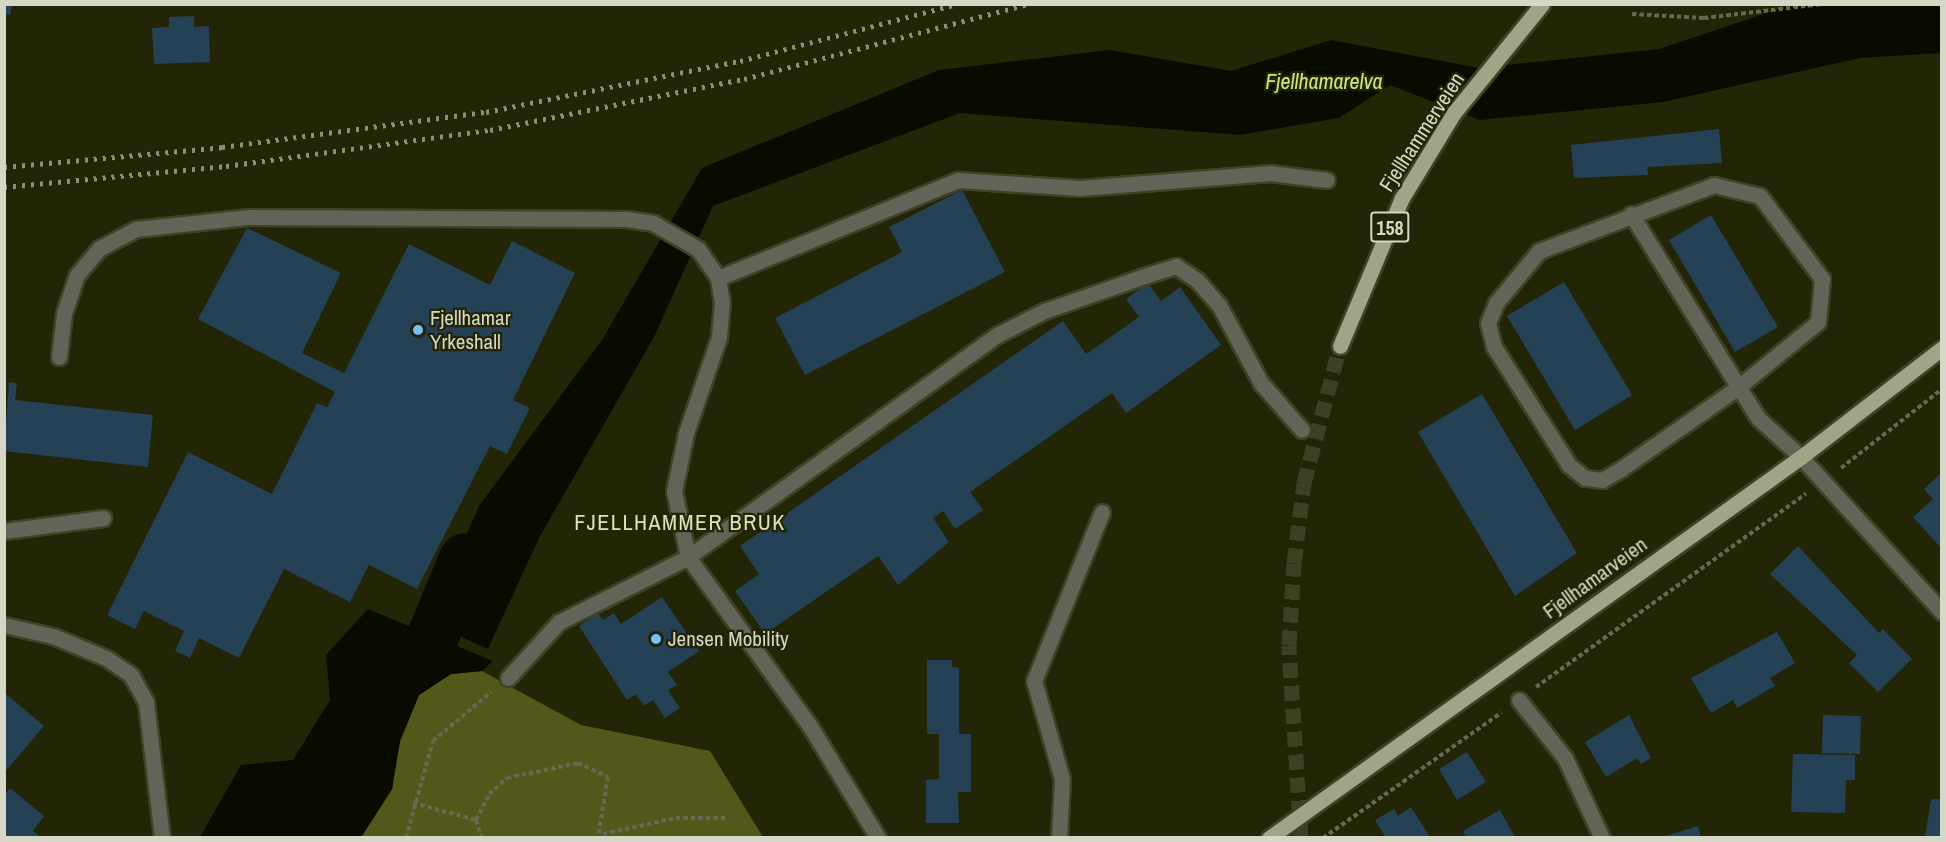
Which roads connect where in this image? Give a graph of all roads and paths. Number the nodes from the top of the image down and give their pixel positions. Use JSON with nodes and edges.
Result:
{"nodes":[{"id":1,"x":1542,"y":4,"type":"edge"},
{"id":2,"x":1824,"y":4,"type":"edge"},
{"id":3,"x":1632,"y":14,"type":"dead end"},
{"id":4,"x":1327,"y":180,"type":"dead end"},
{"id":5,"x":1631,"y":213,"type":"junction"},
{"id":6,"x":718,"y":278,"type":"junction"},
{"id":7,"x":1340,"y":346,"type":"tunnel mouth"},
{"id":8,"x":1941,"y":348,"type":"edge"},
{"id":9,"x":59,"y":357,"type":"dead end"},
{"id":10,"x":1737,"y":388,"type":"junction"},
{"id":11,"x":1941,"y":389,"type":"edge"},
{"id":12,"x":1302,"y":430,"type":"dead end"},
{"id":13,"x":1801,"y":457,"type":"junction"},
{"id":14,"x":1823,"y":482,"type":"junction"},
{"id":15,"x":1102,"y":512,"type":"dead end"},
{"id":16,"x":103,"y":518,"type":"dead end"},
{"id":17,"x":4,"y":531,"type":"edge"},
{"id":18,"x":688,"y":557,"type":"junction"},
{"id":19,"x":1941,"y":612,"type":"edge"},
{"id":20,"x":4,"y":625,"type":"edge"},
{"id":21,"x":508,"y":678,"type":"joint"},
{"id":22,"x":1519,"y":700,"type":"junction"},
{"id":23,"x":413,"y":803,"type":"junction"},
{"id":24,"x":726,"y":818,"type":"dead end"},
{"id":25,"x":476,"y":820,"type":"junction"},
{"id":26,"x":603,"y":834,"type":"junction"},
{"id":27,"x":162,"y":837,"type":"edge"},
{"id":28,"x":406,"y":837,"type":"edge"},
{"id":29,"x":482,"y":837,"type":"edge"},
{"id":30,"x":598,"y":837,"type":"edge"},
{"id":31,"x":878,"y":837,"type":"edge"},
{"id":32,"x":1059,"y":837,"type":"edge"},
{"id":33,"x":1269,"y":837,"type":"edge"},
{"id":34,"x":1323,"y":837,"type":"edge"},
{"id":35,"x":1602,"y":837,"type":"edge"}],
"edges":[{"from":1,"to":7,"type":"main road","name":"Fjellhammerveien","number":"158"},
{"from":2,"to":3,"type":"path"},
{"from":4,"to":6,"type":"street"},
{"from":5,"to":10,"type":"street"},
{"from":5,"to":10,"type":"street"},
{"from":5,"to":10,"type":"street"},
{"from":6,"to":9,"type":"street"},
{"from":6,"to":18,"type":"street"},
{"from":8,"to":13,"type":"main road","name":"Fjellhamarveien"},
{"from":10,"to":13,"type":"street"},
{"from":11,"to":14,"type":"path"},
{"from":12,"to":18,"type":"street"},
{"from":13,"to":14,"type":"street"},
{"from":13,"to":33,"type":"main road","name":"Fjellhamarveien"},
{"from":14,"to":19,"type":"street"},
{"from":14,"to":22,"type":"path"},
{"from":15,"to":32,"type":"street"},
{"from":16,"to":17,"type":"street"},
{"from":18,"to":21,"type":"street"},
{"from":18,"to":31,"type":"street"},
{"from":20,"to":27,"type":"street"},
{"from":21,"to":23,"type":"path"},
{"from":22,"to":34,"type":"path"},
{"from":22,"to":35,"type":"street"},
{"from":23,"to":25,"type":"path"},
{"from":23,"to":28,"type":"path"},
{"from":24,"to":26,"type":"path"},
{"from":25,"to":26,"type":"path"},
{"from":25,"to":29,"type":"path"},
{"from":26,"to":30,"type":"path"}]}
